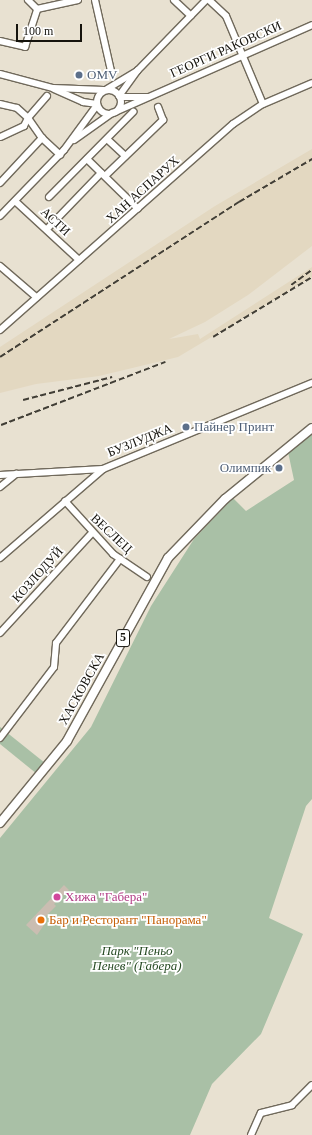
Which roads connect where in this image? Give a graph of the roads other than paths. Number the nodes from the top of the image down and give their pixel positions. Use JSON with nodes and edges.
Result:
{"nodes":[{"id":1,"x":28,"y":0,"type":"edge"},
{"id":2,"x":78,"y":0,"type":"edge"},
{"id":3,"x":96,"y":0,"type":"edge"},
{"id":4,"x":174,"y":0,"type":"edge"},
{"id":5,"x":206,"y":0,"type":"edge"},
{"id":6,"x":209,"y":0,"type":"edge"},
{"id":7,"x":37,"y":9,"type":"junction"},
{"id":8,"x":191,"y":16,"type":"junction"},
{"id":9,"x":312,"y":25,"type":"edge"},
{"id":10,"x":0,"y":41,"type":"edge"},
{"id":11,"x":242,"y":54,"type":"junction"},
{"id":12,"x":138,"y":70,"type":"junction"},
{"id":13,"x":111,"y":71,"type":"dead end"},
{"id":14,"x":0,"y":74,"type":"edge"},
{"id":15,"x":130,"y":82,"type":"junction"},
{"id":16,"x":312,"y":83,"type":"edge"},
{"id":17,"x":53,"y":88,"type":"junction"},
{"id":18,"x":105,"y":90,"type":"junction"},
{"id":19,"x":47,"y":96,"type":"dead end"},
{"id":20,"x":120,"y":96,"type":"junction"},
{"id":21,"x":139,"y":96,"type":"junction"},
{"id":22,"x":149,"y":97,"type":"junction"},
{"id":23,"x":83,"y":102,"type":"junction"},
{"id":24,"x":0,"y":104,"type":"edge"},
{"id":25,"x":97,"y":104,"type":"junction"},
{"id":26,"x":263,"y":104,"type":"junction"},
{"id":27,"x":158,"y":107,"type":"dead end"},
{"id":28,"x":114,"y":112,"type":"junction"},
{"id":29,"x":133,"y":112,"type":"dead end"},
{"id":30,"x":28,"y":118,"type":"junction"},
{"id":31,"x":86,"y":118,"type":"junction"},
{"id":32,"x":0,"y":136,"type":"edge"},
{"id":33,"x":42,"y":138,"type":"junction"},
{"id":34,"x":107,"y":139,"type":"junction"},
{"id":35,"x":64,"y":150,"type":"junction"},
{"id":36,"x":60,"y":155,"type":"junction"},
{"id":37,"x":125,"y":156,"type":"junction"},
{"id":38,"x":87,"y":159,"type":"junction"},
{"id":39,"x":103,"y":174,"type":"junction"},
{"id":40,"x":0,"y":183,"type":"edge"},
{"id":41,"x":49,"y":197,"type":"dead end"},
{"id":42,"x":15,"y":201,"type":"junction"},
{"id":43,"x":138,"y":209,"type":"junction"},
{"id":44,"x":0,"y":216,"type":"edge"},
{"id":45,"x":47,"y":229,"type":"junction"},
{"id":46,"x":80,"y":260,"type":"junction"},
{"id":47,"x":0,"y":266,"type":"edge"},
{"id":48,"x":36,"y":297,"type":"junction"},
{"id":49,"x":0,"y":330,"type":"edge"},
{"id":50,"x":312,"y":383,"type":"edge"},
{"id":51,"x":312,"y":428,"type":"edge"},
{"id":52,"x":103,"y":469,"type":"junction"},
{"id":53,"x":16,"y":474,"type":"junction"},
{"id":54,"x":0,"y":475,"type":"edge"},
{"id":55,"x":0,"y":487,"type":"edge"},
{"id":56,"x":65,"y":501,"type":"junction"},
{"id":57,"x":92,"y":533,"type":"junction"},
{"id":58,"x":0,"y":558,"type":"edge"},
{"id":59,"x":120,"y":559,"type":"junction"},
{"id":60,"x":147,"y":577,"type":"dead end"},
{"id":61,"x":0,"y":632,"type":"edge"},
{"id":62,"x":0,"y":728,"type":"edge"},
{"id":63,"x":5,"y":732,"type":"junction"},
{"id":64,"x":0,"y":738,"type":"edge"},
{"id":65,"x":0,"y":823,"type":"edge"},
{"id":66,"x":312,"y":1085,"type":"edge"},
{"id":67,"x":251,"y":1135,"type":"edge"}],
"edges":[{"from":1,"to":7,"type":"street"},
{"from":2,"to":7,"type":"street"},
{"from":3,"to":13,"type":"street"},
{"from":4,"to":8,"type":"street"},
{"from":5,"to":8,"type":"street"},
{"from":6,"to":11,"type":"street"},
{"from":7,"to":10,"type":"street"},
{"from":8,"to":12,"type":"street"},
{"from":9,"to":11,"type":"street","name":"ГЕОРГИ РАКОВСКИ"},
{"from":11,"to":22,"type":"street","name":"ГЕОРГИ РАКОВСКИ"},
{"from":11,"to":26,"type":"street"},
{"from":12,"to":15,"type":"street"},
{"from":12,"to":18,"type":"street"},
{"from":14,"to":17,"type":"street"},
{"from":15,"to":20,"type":"street"},
{"from":15,"to":21,"type":"street"},
{"from":16,"to":26,"type":"street","name":"ХАН АСПАРУХ"},
{"from":17,"to":18,"type":"street"},
{"from":17,"to":23,"type":"street"},
{"from":18,"to":20,"type":"street"},
{"from":18,"to":25,"type":"street"},
{"from":19,"to":30,"type":"street"},
{"from":20,"to":21,"type":"street"},
{"from":20,"to":28,"type":"street"},
{"from":21,"to":22,"type":"street"},
{"from":22,"to":28,"type":"street","name":"ГЕОРГИ РАКОВСКИ"},
{"from":23,"to":25,"type":"street"},
{"from":23,"to":31,"type":"street"},
{"from":24,"to":30,"type":"street"},
{"from":25,"to":28,"type":"street"},
{"from":25,"to":31,"type":"street"},
{"from":26,"to":43,"type":"street","name":"ХАН АСПАРУХ"},
{"from":27,"to":37,"type":"street"},
{"from":28,"to":35,"type":"street","name":"ГЕОРГИ РАКОВСКИ"},
{"from":29,"to":34,"type":"street"},
{"from":30,"to":32,"type":"street"},
{"from":30,"to":33,"type":"street"},
{"from":31,"to":35,"type":"street"},
{"from":33,"to":36,"type":"street"},
{"from":33,"to":40,"type":"street"},
{"from":34,"to":37,"type":"street"},
{"from":34,"to":38,"type":"street"},
{"from":35,"to":36,"type":"street"},
{"from":36,"to":42,"type":"street"},
{"from":37,"to":39,"type":"street"},
{"from":38,"to":39,"type":"street"},
{"from":38,"to":41,"type":"street"},
{"from":39,"to":43,"type":"street"},
{"from":39,"to":45,"type":"street"},
{"from":42,"to":44,"type":"street"},
{"from":42,"to":45,"type":"street","name":"АСТИ"},
{"from":43,"to":46,"type":"street","name":"ХАН АСПАРУХ"},
{"from":45,"to":46,"type":"street","name":"АСТИ"},
{"from":46,"to":48,"type":"street","name":"ХАН АСПАРУХ"},
{"from":47,"to":48,"type":"street"},
{"from":48,"to":49,"type":"street","name":"ХАН АСПАРУХ"},
{"from":50,"to":52,"type":"street","name":"БУЗЛУДЖА"},
{"from":51,"to":65,"type":"main road","name":"ХАСКОВСКА","number":"5"},
{"from":52,"to":53,"type":"street"},
{"from":52,"to":56,"type":"street","name":"БУЗЛУДЖА"},
{"from":53,"to":54,"type":"street"},
{"from":53,"to":55,"type":"street"},
{"from":56,"to":57,"type":"street","name":"ВЕСЛЕЦ"},
{"from":56,"to":58,"type":"street","name":"БУЗЛУДЖА"},
{"from":57,"to":59,"type":"street","name":"ВЕСЛЕЦ"},
{"from":57,"to":61,"type":"street","name":"КОЗЛОДУЙ"},
{"from":59,"to":60,"type":"street","name":"ВЕСЛЕЦ"},
{"from":59,"to":63,"type":"street"},
{"from":62,"to":63,"type":"street"},
{"from":63,"to":64,"type":"street"},
{"from":66,"to":67,"type":"street"}]}
